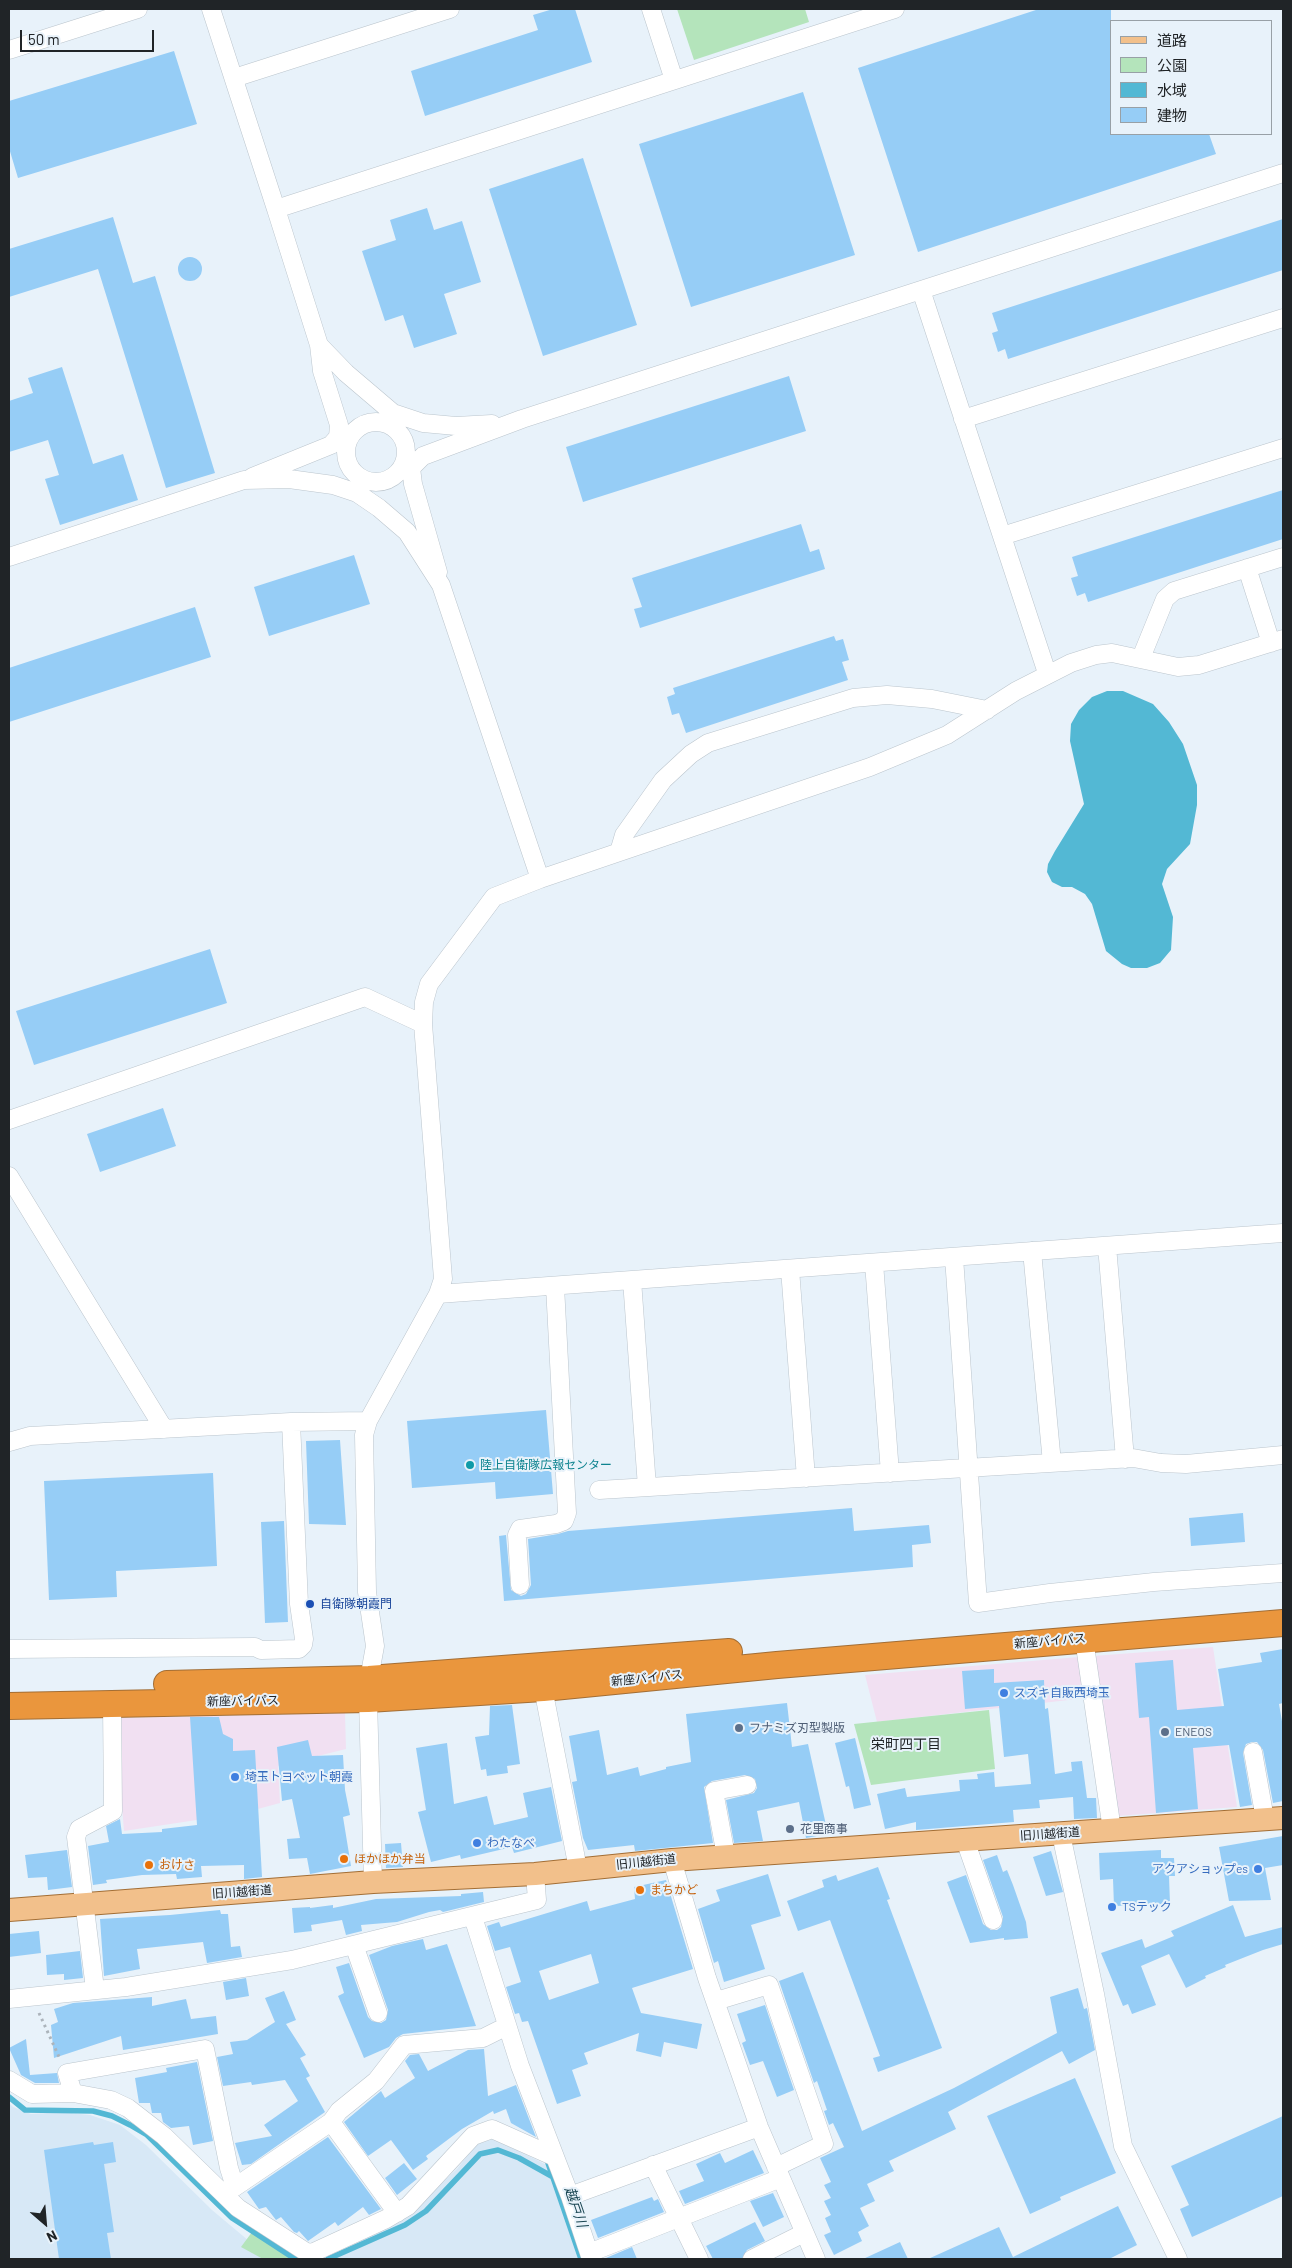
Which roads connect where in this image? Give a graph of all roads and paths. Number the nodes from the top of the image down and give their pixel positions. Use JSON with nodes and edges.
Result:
{"nodes":[{"id":1,"x":138,"y":9,"type":"edge"},
{"id":2,"x":211,"y":9,"type":"edge"},
{"id":3,"x":450,"y":9,"type":"edge"},
{"id":4,"x":651,"y":9,"type":"edge"},
{"id":5,"x":896,"y":9,"type":"edge"},
{"id":6,"x":9,"y":50,"type":"edge"},
{"id":7,"x":234,"y":78,"type":"junction"},
{"id":8,"x":674,"y":80,"type":"junction"},
{"id":9,"x":1283,"y":173,"type":"edge"},
{"id":10,"x":276,"y":209,"type":"junction"},
{"id":11,"x":921,"y":290,"type":"junction"},
{"id":12,"x":1283,"y":318,"type":"edge"},
{"id":13,"x":319,"y":345,"type":"junction"},
{"id":14,"x":390,"y":419,"type":"junction"},
{"id":15,"x":522,"y":419,"type":"junction"},
{"id":16,"x":964,"y":419,"type":"junction"},
{"id":17,"x":343,"y":440,"type":"junction"},
{"id":18,"x":1283,"y":448,"type":"edge"},
{"id":19,"x":407,"y":466,"type":"junction"},
{"id":20,"x":244,"y":480,"type":"junction"},
{"id":21,"x":361,"y":487,"type":"junction"},
{"id":22,"x":1002,"y":536,"type":"junction"},
{"id":23,"x":1283,"y":557,"type":"edge"},
{"id":24,"x":9,"y":558,"type":"edge"},
{"id":25,"x":1247,"y":568,"type":"junction"},
{"id":26,"x":441,"y":585,"type":"junction"},
{"id":27,"x":1277,"y":641,"type":"edge"},
{"id":28,"x":1141,"y":658,"type":"junction"},
{"id":29,"x":1047,"y":673,"type":"junction"},
{"id":30,"x":987,"y":710,"type":"junction"},
{"id":31,"x":619,"y":852,"type":"junction"},
{"id":32,"x":540,"y":879,"type":"junction"},
{"id":33,"x":423,"y":1024,"type":"junction"},
{"id":34,"x":9,"y":1120,"type":"edge"},
{"id":35,"x":9,"y":1176,"type":"edge"},
{"id":36,"x":1283,"y":1233,"type":"edge"},
{"id":37,"x":1107,"y":1246,"type":"junction"},
{"id":38,"x":1032,"y":1251,"type":"junction"},
{"id":39,"x":954,"y":1257,"type":"junction"},
{"id":40,"x":874,"y":1263,"type":"junction"},
{"id":41,"x":790,"y":1269,"type":"junction"},
{"id":42,"x":632,"y":1280,"type":"junction"},
{"id":43,"x":555,"y":1286,"type":"junction"},
{"id":44,"x":438,"y":1294,"type":"junction"},
{"id":45,"x":368,"y":1421,"type":"junction"},
{"id":46,"x":291,"y":1422,"type":"junction"},
{"id":47,"x":164,"y":1429,"type":"junction"},
{"id":48,"x":9,"y":1442,"type":"edge"},
{"id":49,"x":1283,"y":1455,"type":"edge"},
{"id":50,"x":1125,"y":1459,"type":"junction"},
{"id":51,"x":1052,"y":1463,"type":"junction"},
{"id":52,"x":968,"y":1468,"type":"junction"},
{"id":53,"x":890,"y":1473,"type":"junction"},
{"id":54,"x":806,"y":1478,"type":"junction"},
{"id":55,"x":647,"y":1487,"type":"junction"},
{"id":56,"x":599,"y":1490,"type":"dead end"},
{"id":57,"x":1283,"y":1573,"type":"edge"},
{"id":58,"x":520,"y":1585,"type":"dead end"},
{"id":59,"x":1283,"y":1607,"type":"edge"},
{"id":60,"x":1283,"y":1624,"type":"edge"},
{"id":61,"x":1084,"y":1638,"type":"junction"},
{"id":62,"x":9,"y":1649,"type":"edge"},
{"id":63,"x":9,"y":1688,"type":"edge"},
{"id":64,"x":543,"y":1688,"type":"junction"},
{"id":65,"x":368,"y":1689,"type":"junction"},
{"id":66,"x":112,"y":1703,"type":"junction"},
{"id":67,"x":9,"y":1706,"type":"edge"},
{"id":68,"x":1253,"y":1752,"type":"dead end"},
{"id":69,"x":747,"y":1785,"type":"dead end"},
{"id":70,"x":1274,"y":1819,"type":"edge"},
{"id":71,"x":1112,"y":1830,"type":"junction"},
{"id":72,"x":1061,"y":1834,"type":"junction"},
{"id":73,"x":965,"y":1840,"type":"junction"},
{"id":74,"x":726,"y":1856,"type":"junction"},
{"id":75,"x":672,"y":1860,"type":"junction"},
{"id":76,"x":578,"y":1869,"type":"junction"},
{"id":77,"x":535,"y":1874,"type":"junction"},
{"id":78,"x":373,"y":1882,"type":"junction"},
{"id":79,"x":84,"y":1904,"type":"junction"},
{"id":80,"x":9,"y":1910,"type":"edge"},
{"id":81,"x":473,"y":1917,"type":"junction"},
{"id":82,"x":993,"y":1920,"type":"dead end"},
{"id":83,"x":354,"y":1945,"type":"junction"},
{"id":84,"x":95,"y":1989,"type":"junction"},
{"id":85,"x":31,"y":1996,"type":"junction"},
{"id":86,"x":9,"y":1999,"type":"edge"},
{"id":87,"x":716,"y":2001,"type":"junction"},
{"id":88,"x":378,"y":2013,"type":"dead end"},
{"id":89,"x":507,"y":2026,"type":"junction"},
{"id":90,"x":67,"y":2073,"type":"junction"},
{"id":91,"x":9,"y":2080,"type":"edge"},
{"id":92,"x":73,"y":2093,"type":"junction"},
{"id":93,"x":330,"y":2122,"type":"junction"},
{"id":94,"x":759,"y":2127,"type":"junction"},
{"id":95,"x":555,"y":2157,"type":"junction"},
{"id":96,"x":653,"y":2165,"type":"junction"},
{"id":97,"x":778,"y":2172,"type":"junction"},
{"id":98,"x":570,"y":2196,"type":"junction"},
{"id":99,"x":397,"y":2213,"type":"junction"},
{"id":100,"x":678,"y":2218,"type":"junction"},
{"id":101,"x":804,"y":2234,"type":"junction"},
{"id":102,"x":590,"y":2256,"type":"edge"},
{"id":103,"x":699,"y":2259,"type":"edge"},
{"id":104,"x":752,"y":2259,"type":"edge"},
{"id":105,"x":816,"y":2259,"type":"edge"},
{"id":106,"x":1178,"y":2259,"type":"edge"}],
"edges":[{"from":1,"to":6,"type":"street"},
{"from":2,"to":7,"type":"street"},
{"from":3,"to":7,"type":"street"},
{"from":4,"to":8,"type":"street"},
{"from":5,"to":8,"type":"street"},
{"from":7,"to":10,"type":"street"},
{"from":8,"to":10,"type":"street"},
{"from":9,"to":11,"type":"street"},
{"from":10,"to":13,"type":"street"},
{"from":11,"to":15,"type":"street"},
{"from":11,"to":16,"type":"street"},
{"from":12,"to":16,"type":"street"},
{"from":13,"to":14,"type":"street"},
{"from":13,"to":17,"type":"street"},
{"from":14,"to":15,"type":"street"},
{"from":14,"to":17,"type":"street"},
{"from":14,"to":19,"type":"street"},
{"from":15,"to":19,"type":"street"},
{"from":16,"to":22,"type":"street"},
{"from":17,"to":20,"type":"street"},
{"from":17,"to":21,"type":"street"},
{"from":18,"to":22,"type":"street"},
{"from":19,"to":21,"type":"street"},
{"from":19,"to":26,"type":"street"},
{"from":20,"to":21,"type":"street"},
{"from":20,"to":24,"type":"street"},
{"from":21,"to":26,"type":"street"},
{"from":22,"to":29,"type":"street"},
{"from":23,"to":25,"type":"street"},
{"from":25,"to":27,"type":"street"},
{"from":25,"to":28,"type":"street"},
{"from":26,"to":32,"type":"street"},
{"from":27,"to":28,"type":"street"},
{"from":28,"to":29,"type":"street"},
{"from":29,"to":30,"type":"street"},
{"from":30,"to":31,"type":"street"},
{"from":30,"to":31,"type":"street"},
{"from":31,"to":32,"type":"street"},
{"from":32,"to":33,"type":"street"},
{"from":33,"to":34,"type":"street"},
{"from":33,"to":44,"type":"street"},
{"from":35,"to":47,"type":"street"},
{"from":36,"to":37,"type":"street"},
{"from":37,"to":38,"type":"street"},
{"from":37,"to":50,"type":"street"},
{"from":38,"to":39,"type":"street"},
{"from":38,"to":51,"type":"street"},
{"from":39,"to":40,"type":"street"},
{"from":39,"to":52,"type":"street"},
{"from":40,"to":41,"type":"street"},
{"from":40,"to":53,"type":"street"},
{"from":41,"to":42,"type":"street"},
{"from":41,"to":54,"type":"street"},
{"from":42,"to":43,"type":"street"},
{"from":42,"to":55,"type":"street"},
{"from":43,"to":44,"type":"street"},
{"from":43,"to":58,"type":"street"},
{"from":44,"to":45,"type":"street"},
{"from":45,"to":46,"type":"street"},
{"from":45,"to":65,"type":"street"},
{"from":46,"to":47,"type":"street"},
{"from":46,"to":62,"type":"street"},
{"from":47,"to":48,"type":"street"},
{"from":49,"to":50,"type":"street"},
{"from":50,"to":51,"type":"street"},
{"from":51,"to":52,"type":"street"},
{"from":52,"to":53,"type":"street"},
{"from":52,"to":57,"type":"street"},
{"from":53,"to":54,"type":"street"},
{"from":54,"to":55,"type":"street"},
{"from":55,"to":56,"type":"street"},
{"from":59,"to":65,"type":"highway","name":"新座バイパス"},
{"from":60,"to":61,"type":"highway","name":"新座バイパス"},
{"from":61,"to":64,"type":"highway","name":"新座バイパス"},
{"from":61,"to":71,"type":"street"},
{"from":63,"to":65,"type":"highway","name":"新座バイパス"},
{"from":64,"to":65,"type":"highway","name":"新座バイパス"},
{"from":64,"to":76,"type":"street"},
{"from":65,"to":66,"type":"highway","name":"新座バイパス"},
{"from":65,"to":78,"type":"street"},
{"from":66,"to":67,"type":"highway","name":"新座バイパス"},
{"from":66,"to":79,"type":"street"},
{"from":68,"to":70,"type":"street"},
{"from":69,"to":74,"type":"street"},
{"from":70,"to":71,"type":"main road","name":"旧川越街道"},
{"from":71,"to":72,"type":"main road","name":"旧川越街道"},
{"from":72,"to":73,"type":"main road","name":"旧川越街道"},
{"from":72,"to":106,"type":"street"},
{"from":73,"to":74,"type":"main road","name":"旧川越街道"},
{"from":73,"to":82,"type":"street"},
{"from":74,"to":75,"type":"main road","name":"旧川越街道"},
{"from":75,"to":76,"type":"main road","name":"旧川越街道"},
{"from":75,"to":87,"type":"street"},
{"from":76,"to":77,"type":"main road","name":"旧川越街道"},
{"from":77,"to":78,"type":"main road","name":"旧川越街道"},
{"from":77,"to":81,"type":"street"},
{"from":78,"to":79,"type":"main road","name":"旧川越街道"},
{"from":79,"to":80,"type":"main road","name":"旧川越街道"},
{"from":79,"to":84,"type":"street"},
{"from":81,"to":83,"type":"street"},
{"from":81,"to":89,"type":"street"},
{"from":83,"to":84,"type":"street"},
{"from":83,"to":88,"type":"street"},
{"from":84,"to":85,"type":"street"},
{"from":85,"to":86,"type":"street"},
{"from":85,"to":90,"type":"path"},
{"from":87,"to":94,"type":"street"},
{"from":87,"to":97,"type":"street"},
{"from":89,"to":93,"type":"street"},
{"from":89,"to":95,"type":"street"},
{"from":90,"to":92,"type":"street"},
{"from":90,"to":93,"type":"street"},
{"from":91,"to":92,"type":"street"},
{"from":92,"to":99,"type":"street"},
{"from":93,"to":99,"type":"street"},
{"from":94,"to":96,"type":"street"},
{"from":94,"to":97,"type":"street"},
{"from":95,"to":98,"type":"street"},
{"from":95,"to":99,"type":"street"},
{"from":96,"to":98,"type":"street"},
{"from":96,"to":100,"type":"street"},
{"from":97,"to":100,"type":"street"},
{"from":97,"to":101,"type":"street"},
{"from":98,"to":102,"type":"street"},
{"from":100,"to":102,"type":"street"},
{"from":100,"to":103,"type":"street"},
{"from":101,"to":104,"type":"street"},
{"from":101,"to":105,"type":"street"}]}
